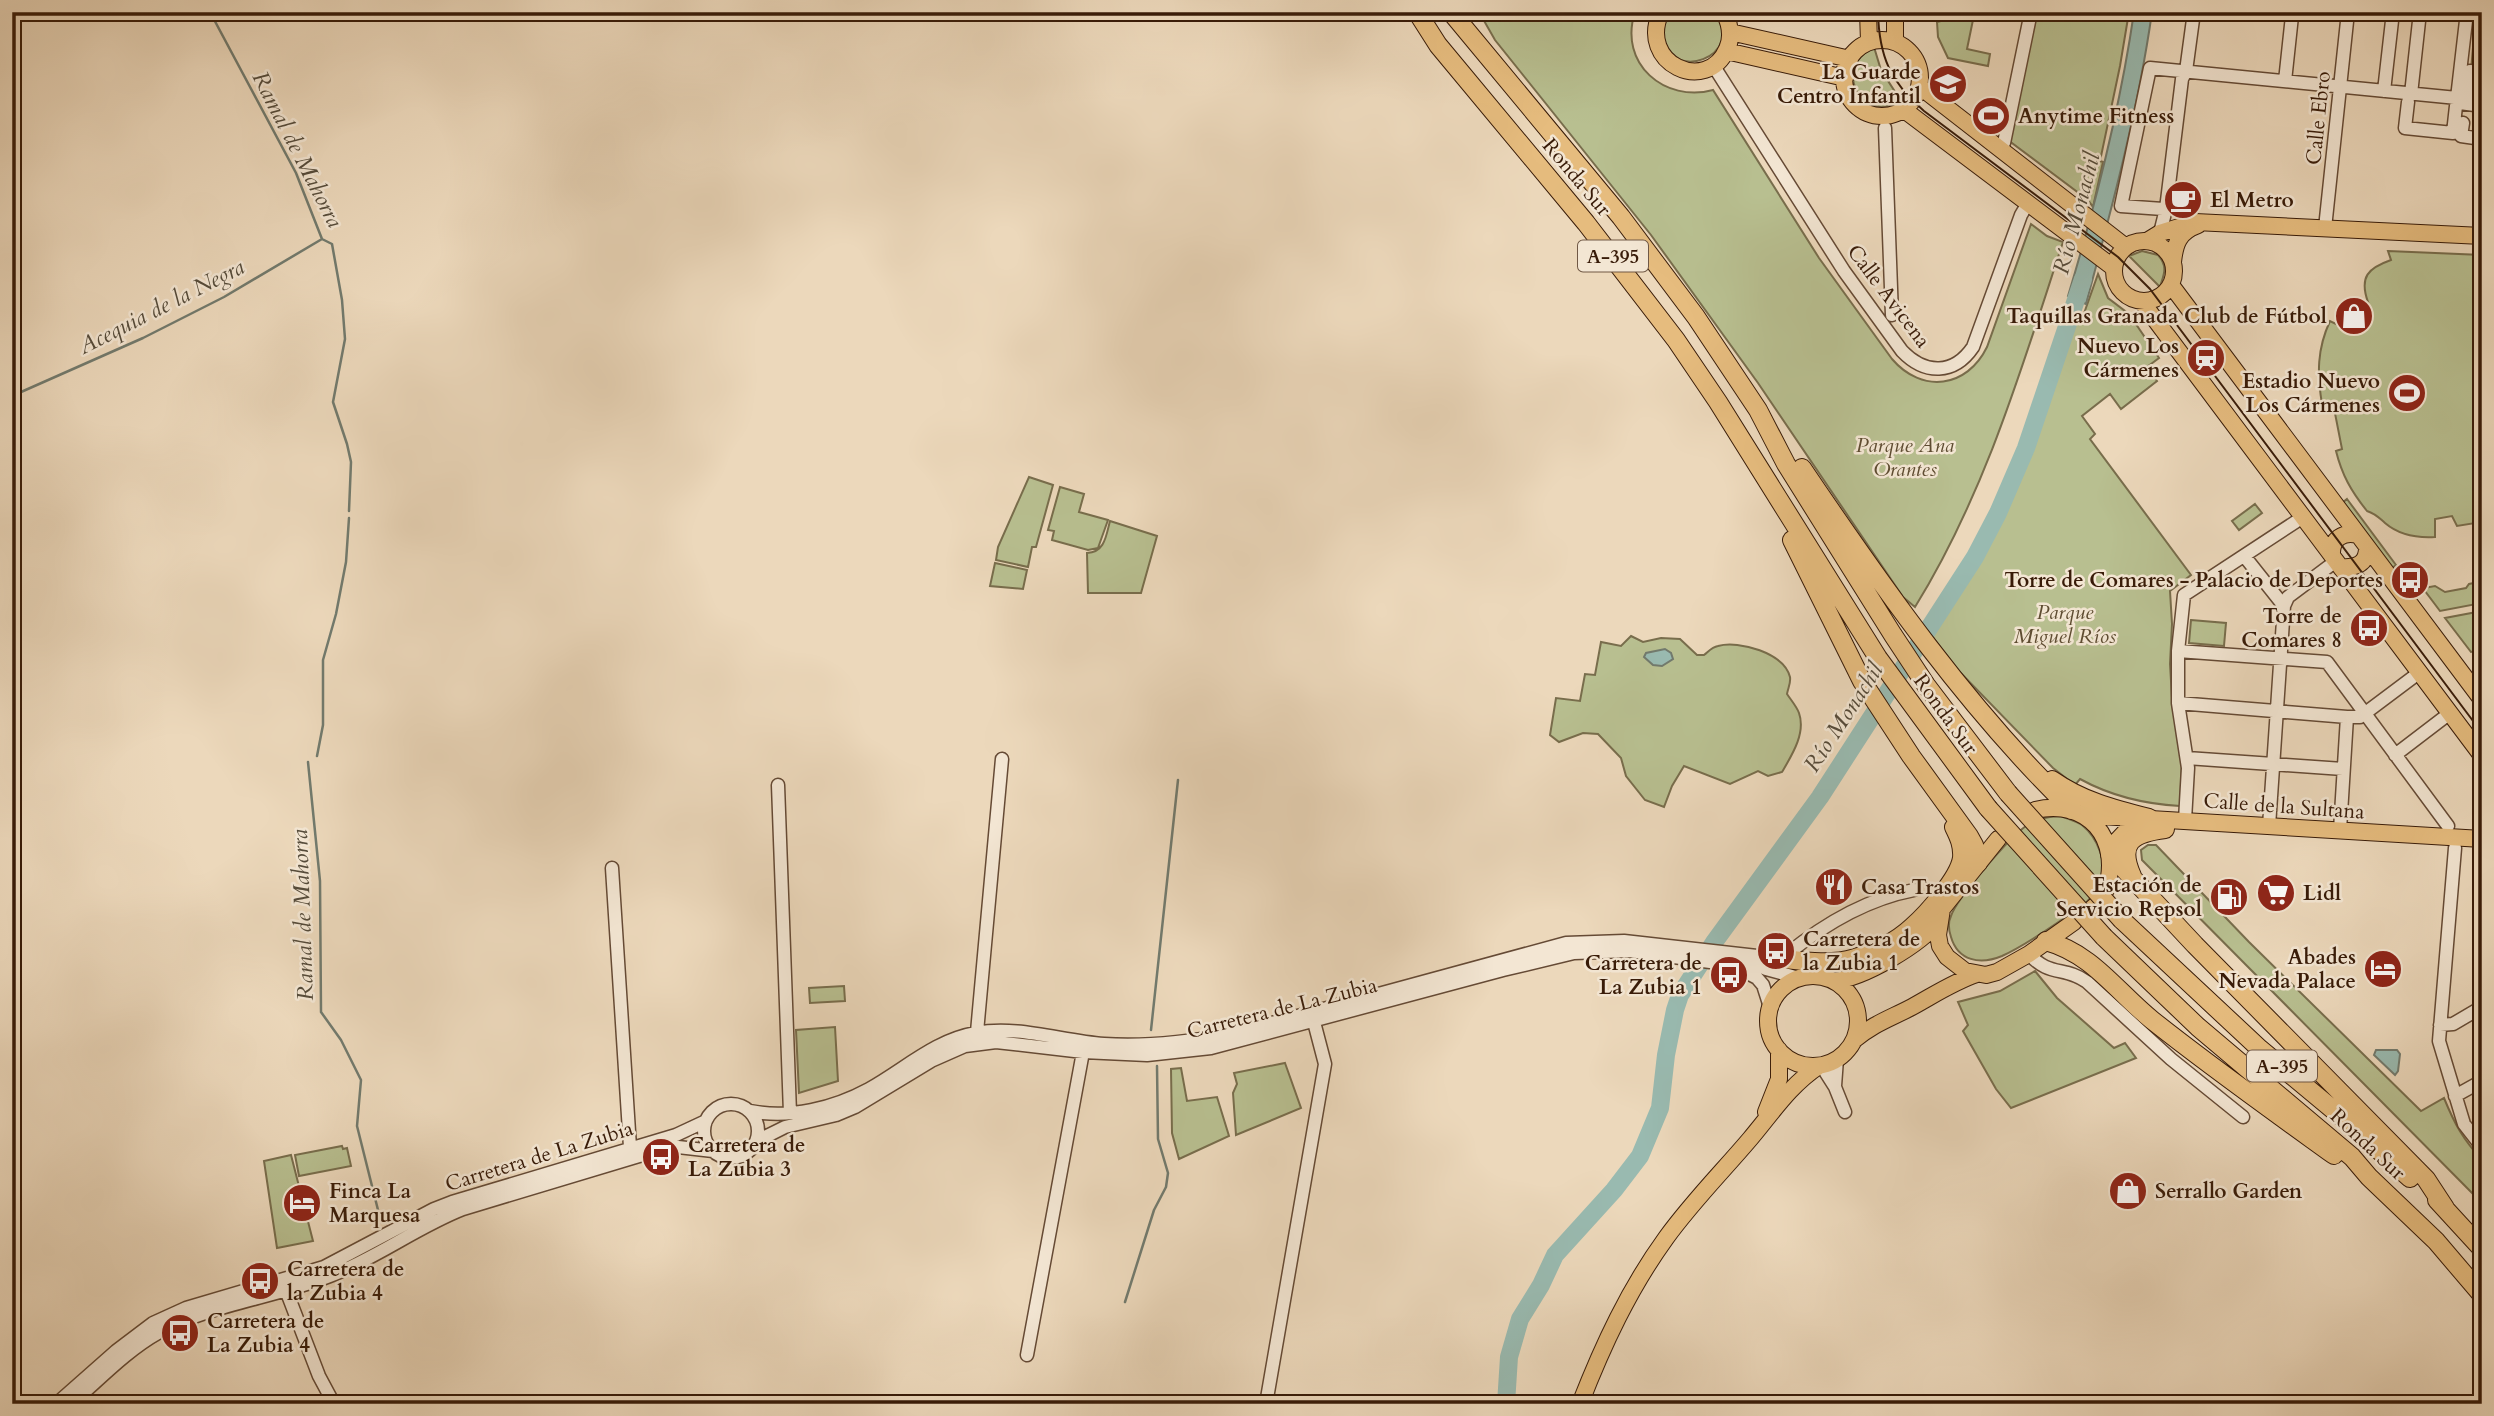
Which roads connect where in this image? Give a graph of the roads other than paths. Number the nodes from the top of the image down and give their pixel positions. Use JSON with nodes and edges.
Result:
{"nodes":[{"id":1,"x":1409,"y":12,"type":"edge"},
{"id":2,"x":1417,"y":12,"type":"edge"},
{"id":3,"x":1661,"y":12,"type":"edge"},
{"id":4,"x":1724,"y":12,"type":"edge"},
{"id":5,"x":1868,"y":12,"type":"edge"},
{"id":6,"x":1895,"y":12,"type":"edge"},
{"id":7,"x":2031,"y":12,"type":"edge"},
{"id":8,"x":2194,"y":12,"type":"edge"},
{"id":9,"x":2296,"y":12,"type":"edge"},
{"id":10,"x":2348,"y":12,"type":"edge"},
{"id":11,"x":2393,"y":12,"type":"edge"},
{"id":12,"x":2420,"y":12,"type":"edge"},
{"id":13,"x":2467,"y":12,"type":"edge"},
{"id":14,"x":1453,"y":14,"type":"edge"},
{"id":15,"x":1730,"y":32,"type":"junction"},
{"id":16,"x":1869,"y":42,"type":"junction"},
{"id":17,"x":1895,"y":42,"type":"junction"},
{"id":18,"x":1438,"y":45,"type":"junction"},
{"id":19,"x":1726,"y":51,"type":"junction"},
{"id":20,"x":1850,"y":59,"type":"junction"},
{"id":21,"x":1713,"y":65,"type":"junction"},
{"id":22,"x":2186,"y":71,"type":"junction"},
{"id":23,"x":2482,"y":72,"type":"edge"},
{"id":24,"x":1845,"y":78,"type":"junction"},
{"id":25,"x":2285,"y":81,"type":"junction"},
{"id":26,"x":1919,"y":86,"type":"junction"},
{"id":27,"x":2340,"y":86,"type":"junction"},
{"id":28,"x":2384,"y":91,"type":"junction"},
{"id":29,"x":2482,"y":96,"type":"edge"},
{"id":30,"x":2410,"y":98,"type":"junction"},
{"id":31,"x":2459,"y":104,"type":"junction"},
{"id":32,"x":2482,"y":106,"type":"edge"},
{"id":33,"x":1903,"y":109,"type":"junction"},
{"id":34,"x":1885,"y":128,"type":"dead end"},
{"id":35,"x":2482,"y":139,"type":"edge"},
{"id":36,"x":2004,"y":143,"type":"dead end"},
{"id":37,"x":2028,"y":203,"type":"junction"},
{"id":38,"x":2163,"y":209,"type":"dead end"},
{"id":39,"x":2207,"y":222,"type":"junction"},
{"id":40,"x":2325,"y":228,"type":"junction"},
{"id":41,"x":2482,"y":236,"type":"edge"},
{"id":42,"x":2153,"y":237,"type":"junction"},
{"id":43,"x":2122,"y":244,"type":"junction"},
{"id":44,"x":2173,"y":262,"type":"junction"},
{"id":45,"x":2110,"y":265,"type":"junction"},
{"id":46,"x":2171,"y":285,"type":"junction"},
{"id":47,"x":2142,"y":302,"type":"junction"},
{"id":48,"x":1892,"y":315,"type":"dead end"},
{"id":49,"x":1758,"y":410,"type":"junction"},
{"id":50,"x":1766,"y":483,"type":"junction"},
{"id":51,"x":2303,"y":517,"type":"junction"},
{"id":52,"x":2363,"y":541,"type":"junction"},
{"id":53,"x":2245,"y":557,"type":"junction"},
{"id":54,"x":2336,"y":561,"type":"junction"},
{"id":55,"x":2284,"y":606,"type":"junction"},
{"id":56,"x":2178,"y":651,"type":"junction"},
{"id":57,"x":2281,"y":659,"type":"junction"},
{"id":58,"x":2420,"y":672,"type":"junction"},
{"id":59,"x":2482,"y":701,"type":"edge"},
{"id":60,"x":2178,"y":703,"type":"junction"},
{"id":61,"x":2277,"y":711,"type":"junction"},
{"id":62,"x":2450,"y":713,"type":"junction"},
{"id":63,"x":2365,"y":714,"type":"junction"},
{"id":64,"x":2347,"y":717,"type":"junction"},
{"id":65,"x":2017,"y":752,"type":"junction"},
{"id":66,"x":2395,"y":755,"type":"junction"},
{"id":67,"x":2482,"y":756,"type":"edge"},
{"id":68,"x":2187,"y":758,"type":"junction"},
{"id":69,"x":1002,"y":759,"type":"dead end"},
{"id":70,"x":2273,"y":764,"type":"junction"},
{"id":71,"x":2343,"y":769,"type":"junction"},
{"id":72,"x":778,"y":785,"type":"dead end"},
{"id":73,"x":1947,"y":808,"type":"junction"},
{"id":74,"x":2035,"y":810,"type":"dead end"},
{"id":75,"x":2078,"y":812,"type":"junction"},
{"id":76,"x":2149,"y":818,"type":"junction"},
{"id":77,"x":2185,"y":820,"type":"junction"},
{"id":78,"x":2269,"y":826,"type":"junction"},
{"id":79,"x":2448,"y":826,"type":"dead end"},
{"id":80,"x":2165,"y":829,"type":"junction"},
{"id":81,"x":2340,"y":830,"type":"junction"},
{"id":82,"x":1998,"y":839,"type":"dead end"},
{"id":83,"x":2482,"y":839,"type":"edge"},
{"id":84,"x":2455,"y":848,"type":"junction"},
{"id":85,"x":2482,"y":850,"type":"edge"},
{"id":86,"x":2109,"y":851,"type":"junction"},
{"id":87,"x":1978,"y":863,"type":"junction"},
{"id":88,"x":612,"y":868,"type":"dead end"},
{"id":89,"x":2133,"y":880,"type":"junction"},
{"id":90,"x":1914,"y":890,"type":"dead end"},
{"id":91,"x":2106,"y":890,"type":"dead end"},
{"id":92,"x":1939,"y":921,"type":"junction"},
{"id":93,"x":2074,"y":922,"type":"dead end"},
{"id":94,"x":2046,"y":941,"type":"junction"},
{"id":95,"x":2029,"y":954,"type":"junction"},
{"id":96,"x":1692,"y":955,"type":"junction"},
{"id":97,"x":1721,"y":957,"type":"junction"},
{"id":98,"x":1785,"y":960,"type":"junction"},
{"id":99,"x":1977,"y":974,"type":"junction"},
{"id":100,"x":1799,"y":978,"type":"junction"},
{"id":101,"x":1834,"y":981,"type":"junction"},
{"id":102,"x":1770,"y":1007,"type":"junction"},
{"id":103,"x":2482,"y":1007,"type":"edge"},
{"id":104,"x":1314,"y":1022,"type":"junction"},
{"id":105,"x":2440,"y":1025,"type":"junction"},
{"id":106,"x":977,"y":1032,"type":"junction"},
{"id":107,"x":1854,"y":1040,"type":"junction"},
{"id":108,"x":1779,"y":1050,"type":"junction"},
{"id":109,"x":1083,"y":1052,"type":"junction"},
{"id":110,"x":1837,"y":1059,"type":"junction"},
{"id":111,"x":1820,"y":1066,"type":"junction"},
{"id":112,"x":2482,"y":1081,"type":"edge"},
{"id":113,"x":1835,"y":1087,"type":"junction"},
{"id":114,"x":2455,"y":1096,"type":"junction"},
{"id":115,"x":750,"y":1111,"type":"junction"},
{"id":116,"x":1845,"y":1112,"type":"dead end"},
{"id":117,"x":790,"y":1113,"type":"junction"},
{"id":118,"x":2243,"y":1117,"type":"dead end"},
{"id":119,"x":706,"y":1121,"type":"junction"},
{"id":120,"x":1762,"y":1122,"type":"junction"},
{"id":121,"x":757,"y":1141,"type":"junction"},
{"id":122,"x":630,"y":1147,"type":"junction"},
{"id":123,"x":2482,"y":1147,"type":"edge"},
{"id":124,"x":713,"y":1151,"type":"junction"},
{"id":125,"x":2369,"y":1177,"type":"junction"},
{"id":126,"x":2445,"y":1208,"type":"junction"},
{"id":127,"x":2482,"y":1249,"type":"edge"},
{"id":128,"x":286,"y":1290,"type":"junction"},
{"id":129,"x":2482,"y":1295,"type":"edge"},
{"id":130,"x":1027,"y":1355,"type":"dead end"},
{"id":131,"x":56,"y":1404,"type":"edge"},
{"id":132,"x":71,"y":1404,"type":"edge"},
{"id":133,"x":334,"y":1404,"type":"edge"},
{"id":134,"x":1266,"y":1404,"type":"edge"},
{"id":135,"x":1580,"y":1404,"type":"edge"}],
"edges":[{"from":1,"to":18,"type":"highway"},
{"from":2,"to":18,"type":"highway","name":"Ronda Sur","number":"A-395"},
{"from":3,"to":21,"type":"main road"},
{"from":4,"to":15,"type":"main road"},
{"from":5,"to":16,"type":"main road"},
{"from":6,"to":17,"type":"main road"},
{"from":7,"to":36,"type":"street"},
{"from":8,"to":22,"type":"street"},
{"from":9,"to":25,"type":"street"},
{"from":10,"to":27,"type":"street","name":"Calle Ebro"},
{"from":11,"to":28,"type":"street"},
{"from":12,"to":30,"type":"street"},
{"from":13,"to":31,"type":"street"},
{"from":14,"to":49,"type":"highway","name":"Ronda Sur","number":"A-395"},
{"from":15,"to":19,"type":"main road"},
{"from":15,"to":20,"type":"main road"},
{"from":16,"to":17,"type":"main road"},
{"from":16,"to":20,"type":"main road"},
{"from":17,"to":26,"type":"main road"},
{"from":18,"to":50,"type":"highway","name":"Ronda Sur","number":"A-395"},
{"from":19,"to":21,"type":"main road"},
{"from":19,"to":24,"type":"main road"},
{"from":20,"to":24,"type":"main road"},
{"from":21,"to":37,"type":"street","name":"Calle Avicena"},
{"from":22,"to":25,"type":"street"},
{"from":22,"to":38,"type":"street"},
{"from":22,"to":42,"type":"street"},
{"from":23,"to":29,"type":"street"},
{"from":24,"to":33,"type":"main road"},
{"from":25,"to":27,"type":"street"},
{"from":26,"to":33,"type":"main road"},
{"from":26,"to":43,"type":"main road"},
{"from":27,"to":28,"type":"street"},
{"from":27,"to":40,"type":"street","name":"Calle Ebro"},
{"from":28,"to":30,"type":"street"},
{"from":30,"to":31,"type":"street"},
{"from":30,"to":31,"type":"street"},
{"from":31,"to":32,"type":"street"},
{"from":31,"to":35,"type":"street"},
{"from":33,"to":37,"type":"main road"},
{"from":34,"to":48,"type":"street"},
{"from":37,"to":45,"type":"main road"},
{"from":39,"to":40,"type":"main road"},
{"from":39,"to":42,"type":"main road"},
{"from":39,"to":44,"type":"main road"},
{"from":40,"to":41,"type":"main road"},
{"from":42,"to":43,"type":"main road"},
{"from":42,"to":44,"type":"main road"},
{"from":43,"to":45,"type":"main road"},
{"from":44,"to":46,"type":"main road"},
{"from":45,"to":47,"type":"main road"},
{"from":46,"to":47,"type":"main road"},
{"from":46,"to":52,"type":"main road"},
{"from":47,"to":51,"type":"main road"},
{"from":49,"to":65,"type":"highway"},
{"from":49,"to":126,"type":"highway","name":"Ronda Sur","number":"A-395","bridge":true},
{"from":50,"to":73,"type":"highway"},
{"from":50,"to":125,"type":"highway","name":"Ronda Sur","number":"A-395","bridge":true},
{"from":51,"to":53,"type":"street"},
{"from":51,"to":54,"type":"main road"},
{"from":52,"to":54,"type":"main road"},
{"from":52,"to":54,"type":"main road"},
{"from":52,"to":59,"type":"main road"},
{"from":53,"to":55,"type":"street"},
{"from":53,"to":56,"type":"street"},
{"from":54,"to":55,"type":"street"},
{"from":54,"to":58,"type":"main road"},
{"from":55,"to":57,"type":"street"},
{"from":56,"to":57,"type":"street"},
{"from":56,"to":60,"type":"street"},
{"from":57,"to":61,"type":"street"},
{"from":57,"to":63,"type":"street"},
{"from":58,"to":62,"type":"main road"},
{"from":58,"to":63,"type":"street"},
{"from":60,"to":61,"type":"street"},
{"from":60,"to":68,"type":"street"},
{"from":61,"to":64,"type":"street"},
{"from":61,"to":70,"type":"street"},
{"from":62,"to":66,"type":"street"},
{"from":62,"to":67,"type":"main road"},
{"from":63,"to":64,"type":"street"},
{"from":63,"to":66,"type":"street"},
{"from":64,"to":71,"type":"street"},
{"from":65,"to":75,"type":"highway"},
{"from":65,"to":76,"type":"highway"},
{"from":66,"to":79,"type":"street"},
{"from":68,"to":70,"type":"street"},
{"from":68,"to":77,"type":"street"},
{"from":69,"to":106,"type":"street"},
{"from":70,"to":71,"type":"street"},
{"from":70,"to":78,"type":"street"},
{"from":71,"to":81,"type":"street"},
{"from":72,"to":117,"type":"street"},
{"from":73,"to":87,"type":"highway"},
{"from":73,"to":98,"type":"highway"},
{"from":74,"to":75,"type":"main road","name":"Calle de la Sultana"},
{"from":75,"to":76,"type":"main road","name":"Calle de la Sultana"},
{"from":75,"to":86,"type":"main road"},
{"from":76,"to":77,"type":"main road","name":"Calle de la Sultana"},
{"from":77,"to":78,"type":"main road","name":"Calle de la Sultana"},
{"from":78,"to":81,"type":"main road","name":"Calle de la Sultana"},
{"from":80,"to":84,"type":"main road","name":"Calle de la Sultana"},
{"from":80,"to":86,"type":"main road","name":"Calle de la Sultana"},
{"from":80,"to":89,"type":"highway"},
{"from":81,"to":83,"type":"main road","name":"Calle de la Sultana"},
{"from":82,"to":87,"type":"main road"},
{"from":84,"to":85,"type":"main road","name":"Calle de la Sultana"},
{"from":84,"to":105,"type":"street"},
{"from":86,"to":89,"type":"highway"},
{"from":86,"to":91,"type":"main road"},
{"from":87,"to":92,"type":"main road"},
{"from":88,"to":122,"type":"street"},
{"from":89,"to":126,"type":"highway"},
{"from":90,"to":98,"type":"street"},
{"from":92,"to":99,"type":"main road"},
{"from":92,"to":101,"type":"main road"},
{"from":93,"to":94,"type":"main road"},
{"from":94,"to":95,"type":"main road"},
{"from":94,"to":125,"type":"highway"},
{"from":95,"to":99,"type":"main road"},
{"from":95,"to":118,"type":"street"},
{"from":96,"to":97,"type":"street","name":"Carretera de La Zubia"},
{"from":96,"to":104,"type":"street","name":"Carretera de La Zubia"},
{"from":96,"to":106,"type":"street","name":"Carretera de La Zubia"},
{"from":97,"to":98,"type":"street","name":"Carretera de La Zubia"},
{"from":97,"to":100,"type":"street","name":"Carretera de La Zubia"},
{"from":97,"to":102,"type":"street","name":"Carretera de La Zubia"},
{"from":99,"to":107,"type":"main road"},
{"from":100,"to":101,"type":"main road"},
{"from":100,"to":102,"type":"main road"},
{"from":101,"to":107,"type":"main road"},
{"from":102,"to":108,"type":"main road"},
{"from":103,"to":105,"type":"street"},
{"from":104,"to":109,"type":"street","name":"Carretera de La Zubia"},
{"from":104,"to":134,"type":"street"},
{"from":105,"to":114,"type":"street"},
{"from":106,"to":117,"type":"street","name":"Carretera de La Zubia"},
{"from":107,"to":110,"type":"main road"},
{"from":108,"to":111,"type":"main road"},
{"from":108,"to":120,"type":"main road"},
{"from":109,"to":121,"type":"street","name":"Carretera de La Zubia"},
{"from":109,"to":130,"type":"street"},
{"from":110,"to":111,"type":"main road"},
{"from":110,"to":113,"type":"street"},
{"from":111,"to":113,"type":"street"},
{"from":111,"to":120,"type":"main road"},
{"from":112,"to":114,"type":"street"},
{"from":113,"to":116,"type":"street"},
{"from":114,"to":123,"type":"street"},
{"from":115,"to":117,"type":"street","name":"Carretera de La Zubia"},
{"from":115,"to":119,"type":"street"},
{"from":115,"to":121,"type":"street"},
{"from":119,"to":122,"type":"street","name":"Carretera de La Zubia"},
{"from":119,"to":124,"type":"street"},
{"from":120,"to":135,"type":"main road"},
{"from":121,"to":124,"type":"street"},
{"from":122,"to":131,"type":"street","name":"Carretera de La Zubia"},
{"from":124,"to":128,"type":"street","name":"Carretera de La Zubia"},
{"from":125,"to":129,"type":"highway","name":"Ronda Sur","number":"A-395"},
{"from":126,"to":127,"type":"highway","name":"Ronda Sur","number":"A-395"},
{"from":128,"to":132,"type":"street","name":"Carretera de La Zubia"},
{"from":128,"to":133,"type":"street"}]}
